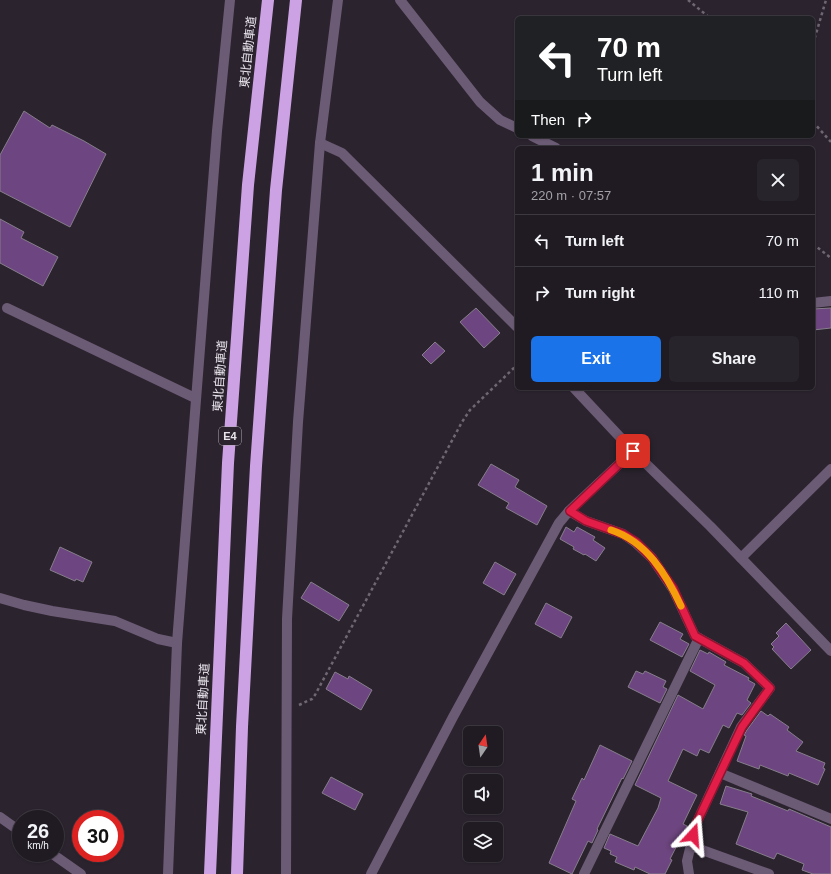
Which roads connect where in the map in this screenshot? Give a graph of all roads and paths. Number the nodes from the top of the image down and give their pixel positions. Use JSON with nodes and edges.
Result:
{"nodes":[{"id":1,"x":230,"y":0,"type":"edge"},
{"id":2,"x":268,"y":0,"type":"edge"},
{"id":3,"x":296,"y":0,"type":"edge"},
{"id":4,"x":338,"y":0,"type":"edge"},
{"id":5,"x":400,"y":0,"type":"edge"},
{"id":6,"x":688,"y":0,"type":"edge"},
{"id":7,"x":826,"y":0,"type":"edge"},
{"id":8,"x":708,"y":16,"type":"edge"},
{"id":9,"x":815,"y":37,"type":"edge"},
{"id":10,"x":815,"y":124,"type":"edge"},
{"id":11,"x":515,"y":127,"type":"edge"},
{"id":12,"x":536,"y":138,"type":"edge"},
{"id":13,"x":831,"y":142,"type":"edge"},
{"id":14,"x":320,"y":143,"type":"junction"},
{"id":15,"x":552,"y":146,"type":"edge"},
{"id":16,"x":815,"y":246,"type":"edge"},
{"id":17,"x":831,"y":258,"type":"edge"},
{"id":18,"x":831,"y":301,"type":"edge"},
{"id":19,"x":815,"y":303,"type":"edge"},
{"id":20,"x":7,"y":308,"type":"dead end"},
{"id":21,"x":515,"y":325,"type":"edge"},
{"id":22,"x":515,"y":367,"type":"edge"},
{"id":23,"x":576,"y":390,"type":"edge"},
{"id":24,"x":196,"y":398,"type":"junction"},
{"id":25,"x":633,"y":451,"type":"junction"},
{"id":26,"x":831,"y":468,"type":"edge"},
{"id":27,"x":570,"y":511,"type":"junction"},
{"id":28,"x":741,"y":558,"type":"junction"},
{"id":29,"x":0,"y":598,"type":"edge"},
{"id":30,"x":699,"y":638,"type":"junction"},
{"id":31,"x":177,"y":643,"type":"junction"},
{"id":32,"x":831,"y":651,"type":"edge"},
{"id":33,"x":286,"y":706,"type":"junction"},
{"id":34,"x":720,"y":773,"type":"junction"},
{"id":35,"x":0,"y":817,"type":"edge"},
{"id":36,"x":831,"y":818,"type":"edge"},
{"id":37,"x":12,"y":826,"type":"edge"},
{"id":38,"x":691,"y":846,"type":"junction"},
{"id":39,"x":64,"y":862,"type":"edge"},
{"id":40,"x":81,"y":874,"type":"edge"},
{"id":41,"x":168,"y":874,"type":"edge"},
{"id":42,"x":210,"y":874,"type":"edge"},
{"id":43,"x":237,"y":874,"type":"edge"},
{"id":44,"x":286,"y":874,"type":"edge"},
{"id":45,"x":370,"y":874,"type":"edge"},
{"id":46,"x":584,"y":874,"type":"edge"},
{"id":47,"x":689,"y":874,"type":"edge"},
{"id":48,"x":769,"y":874,"type":"edge"}],
"edges":[{"from":1,"to":24,"type":"street"},
{"from":2,"to":42,"type":"highway","name":"東北自動車道","number":"E4"},
{"from":3,"to":43,"type":"highway","number":"E4"},
{"from":4,"to":14,"type":"street"},
{"from":5,"to":11,"type":"street"},
{"from":6,"to":8,"type":"path"},
{"from":7,"to":9,"type":"path"},
{"from":10,"to":13,"type":"path"},
{"from":12,"to":15,"type":"street"},
{"from":14,"to":21,"type":"street"},
{"from":14,"to":33,"type":"street"},
{"from":16,"to":17,"type":"path"},
{"from":18,"to":19,"type":"street"},
{"from":20,"to":24,"type":"street"},
{"from":22,"to":33,"type":"path"},
{"from":23,"to":25,"type":"street"},
{"from":24,"to":31,"type":"street"},
{"from":25,"to":27,"type":"street"},
{"from":25,"to":28,"type":"street"},
{"from":26,"to":28,"type":"street"},
{"from":27,"to":30,"type":"street"},
{"from":27,"to":45,"type":"street"},
{"from":28,"to":32,"type":"street"},
{"from":29,"to":31,"type":"street"},
{"from":30,"to":34,"type":"street"},
{"from":30,"to":46,"type":"street"},
{"from":31,"to":41,"type":"street"},
{"from":33,"to":44,"type":"street"},
{"from":34,"to":36,"type":"street"},
{"from":34,"to":38,"type":"street"},
{"from":35,"to":37,"type":"street"},
{"from":38,"to":47,"type":"street"},
{"from":38,"to":48,"type":"street"},
{"from":39,"to":40,"type":"street"}]}
